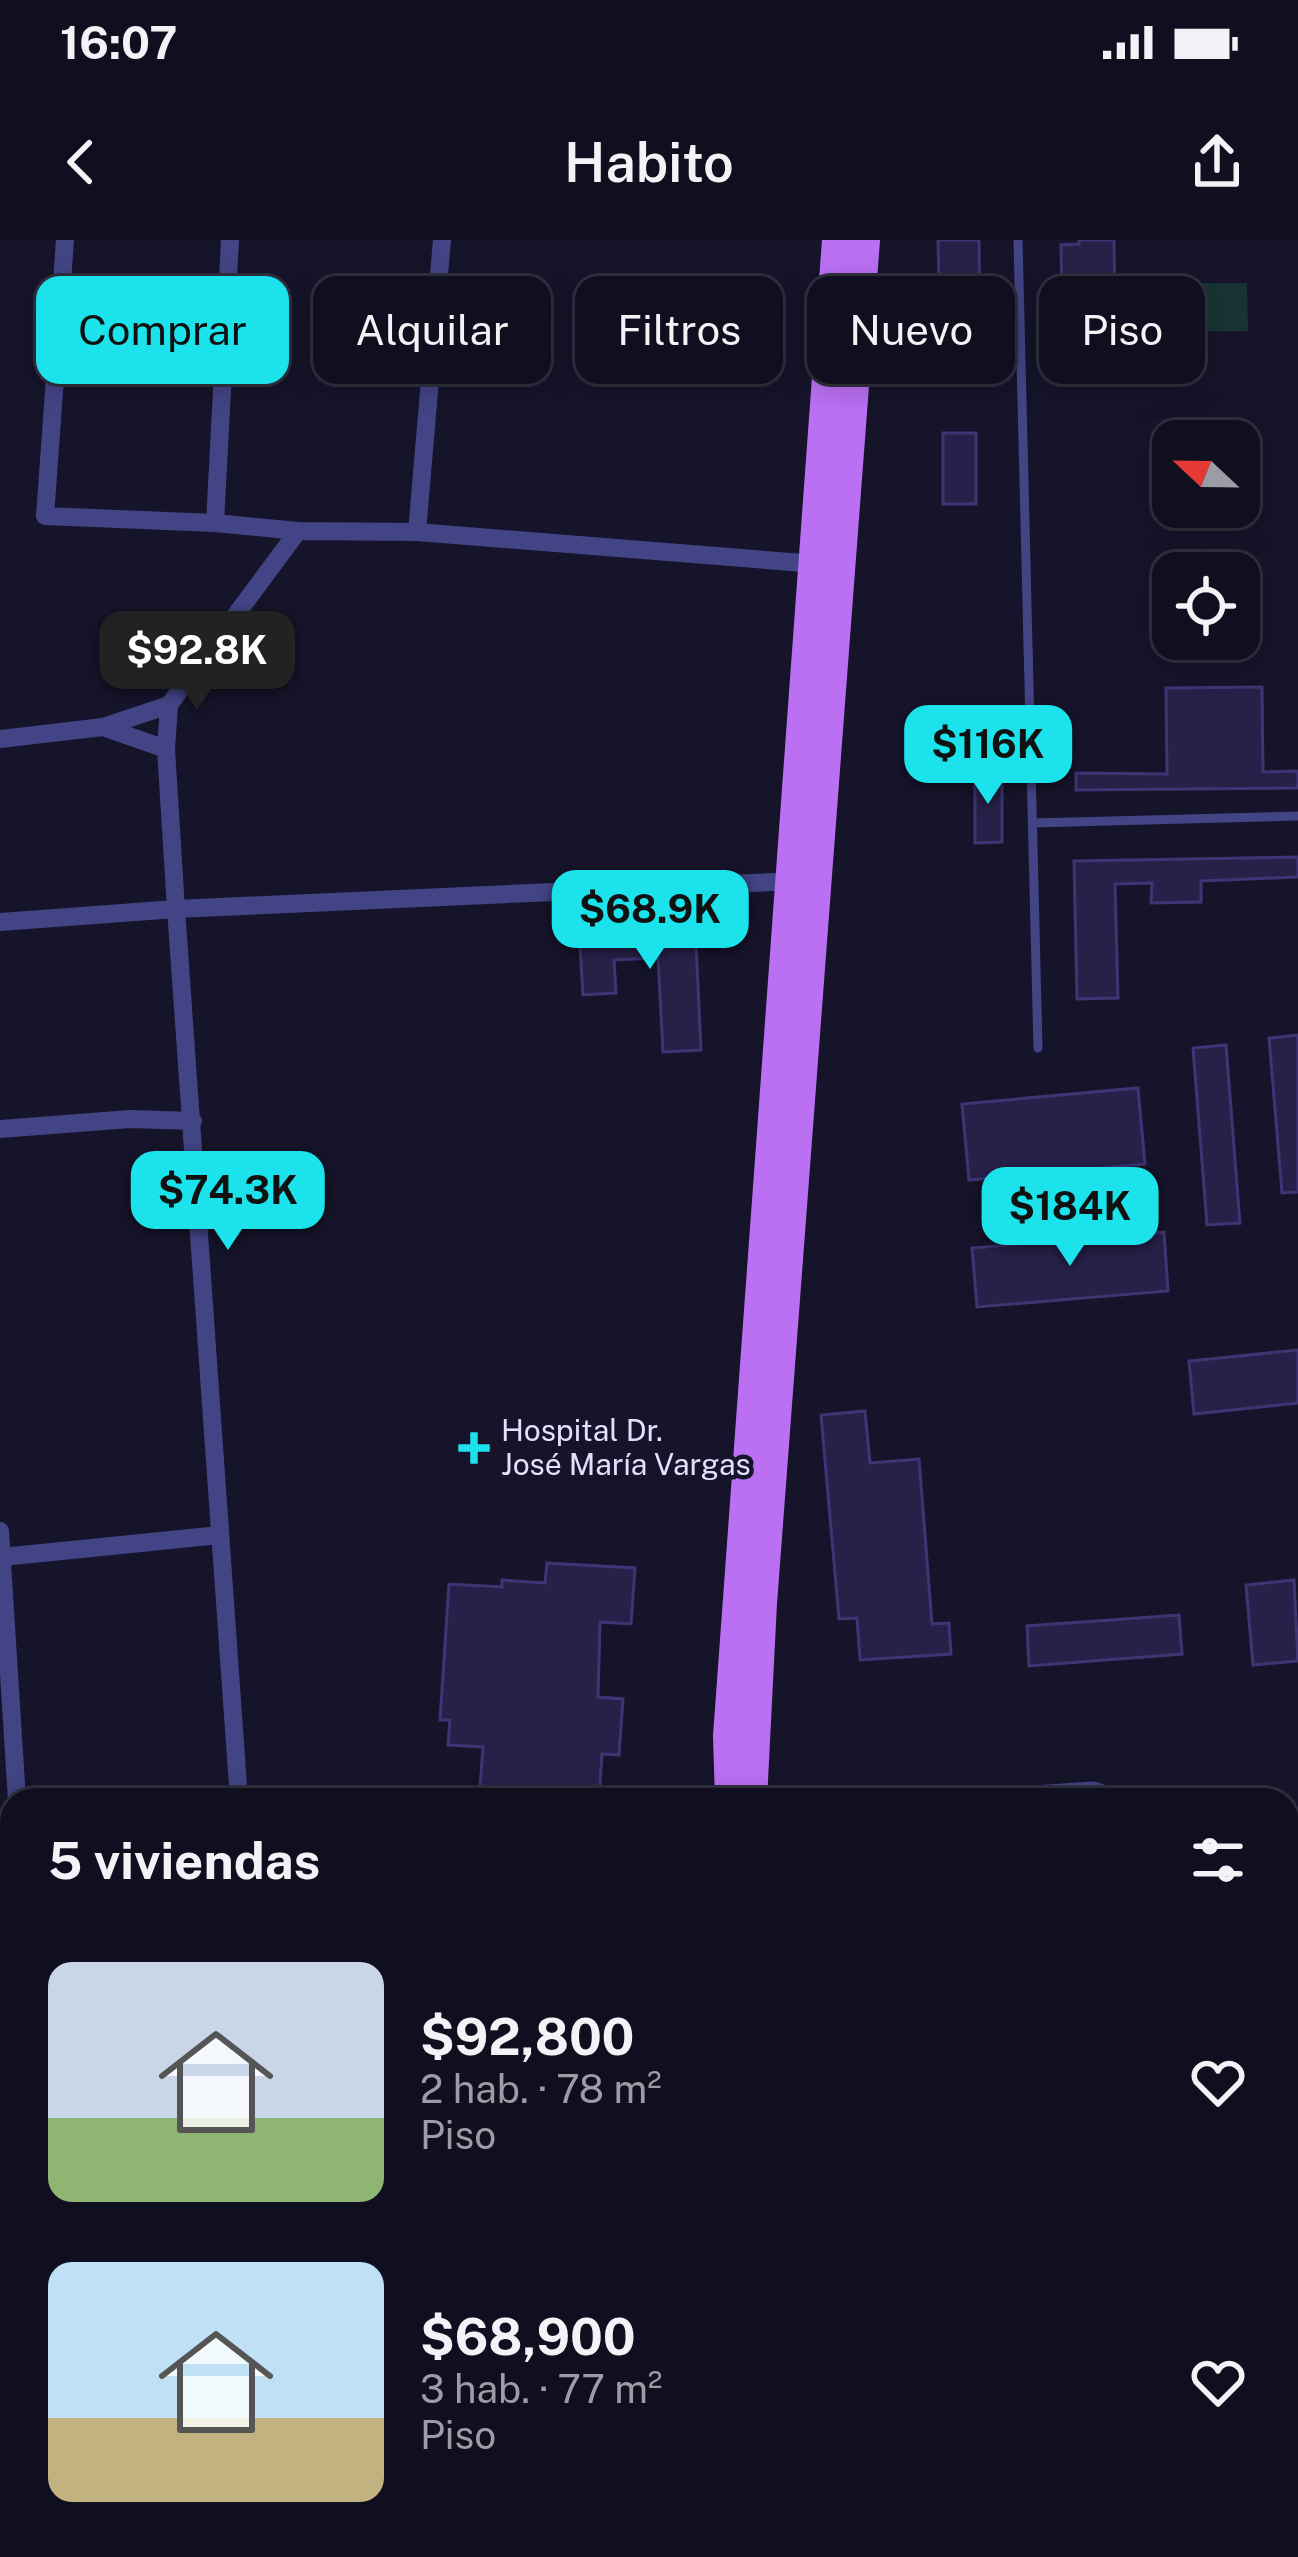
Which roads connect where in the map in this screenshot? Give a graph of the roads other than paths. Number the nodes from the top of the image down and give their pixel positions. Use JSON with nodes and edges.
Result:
{"nodes":[{"id":1,"x":64,"y":240,"type":"edge"},
{"id":2,"x":230,"y":240,"type":"edge"},
{"id":3,"x":442,"y":240,"type":"edge"},
{"id":4,"x":837,"y":240,"type":"edge"},
{"id":5,"x":865,"y":240,"type":"edge"},
{"id":6,"x":1018,"y":240,"type":"edge"},
{"id":7,"x":215,"y":523,"type":"junction"},
{"id":8,"x":298,"y":531,"type":"junction"},
{"id":9,"x":417,"y":532,"type":"junction"},
{"id":10,"x":816,"y":564,"type":"junction"},
{"id":11,"x":169,"y":705,"type":"junction"},
{"id":12,"x":103,"y":727,"type":"junction"},
{"id":13,"x":0,"y":739,"type":"edge"},
{"id":14,"x":166,"y":749,"type":"junction"},
{"id":15,"x":1298,"y":816,"type":"edge"},
{"id":16,"x":1033,"y":823,"type":"junction"},
{"id":17,"x":803,"y":880,"type":"junction"},
{"id":18,"x":176,"y":909,"type":"junction"},
{"id":19,"x":0,"y":922,"type":"edge"},
{"id":20,"x":1038,"y":1048,"type":"dead end"},
{"id":21,"x":193,"y":1121,"type":"junction"},
{"id":22,"x":0,"y":1129,"type":"edge"},
{"id":23,"x":0,"y":1531,"type":"edge"},
{"id":24,"x":220,"y":1535,"type":"junction"},
{"id":25,"x":2,"y":1557,"type":"edge"},
{"id":26,"x":3,"y":1633,"type":"edge"},
{"id":27,"x":16,"y":1788,"type":"edge"},
{"id":28,"x":238,"y":1788,"type":"edge"},
{"id":29,"x":730,"y":1788,"type":"edge"},
{"id":30,"x":753,"y":1788,"type":"edge"},
{"id":31,"x":1063,"y":1788,"type":"edge"},
{"id":32,"x":1100,"y":1788,"type":"edge"}],
"edges":[{"from":1,"to":7,"type":"street"},
{"from":2,"to":7,"type":"street"},
{"from":3,"to":9,"type":"street"},
{"from":4,"to":10,"type":"main road"},
{"from":5,"to":17,"type":"main road"},
{"from":6,"to":16,"type":"lane"},
{"from":7,"to":8,"type":"street"},
{"from":8,"to":9,"type":"street"},
{"from":8,"to":11,"type":"street"},
{"from":9,"to":10,"type":"street"},
{"from":10,"to":17,"type":"main road"},
{"from":11,"to":12,"type":"street"},
{"from":11,"to":14,"type":"street"},
{"from":12,"to":13,"type":"street"},
{"from":12,"to":14,"type":"street"},
{"from":14,"to":18,"type":"street"},
{"from":15,"to":16,"type":"lane"},
{"from":16,"to":20,"type":"lane"},
{"from":17,"to":18,"type":"street"},
{"from":17,"to":29,"type":"main road"},
{"from":17,"to":30,"type":"main road"},
{"from":18,"to":19,"type":"street"},
{"from":18,"to":21,"type":"street"},
{"from":21,"to":22,"type":"street"},
{"from":21,"to":24,"type":"street"},
{"from":23,"to":25,"type":"street"},
{"from":24,"to":25,"type":"street"},
{"from":24,"to":28,"type":"street"},
{"from":25,"to":26,"type":"street"},
{"from":26,"to":27,"type":"street"},
{"from":31,"to":32,"type":"lane"}]}
